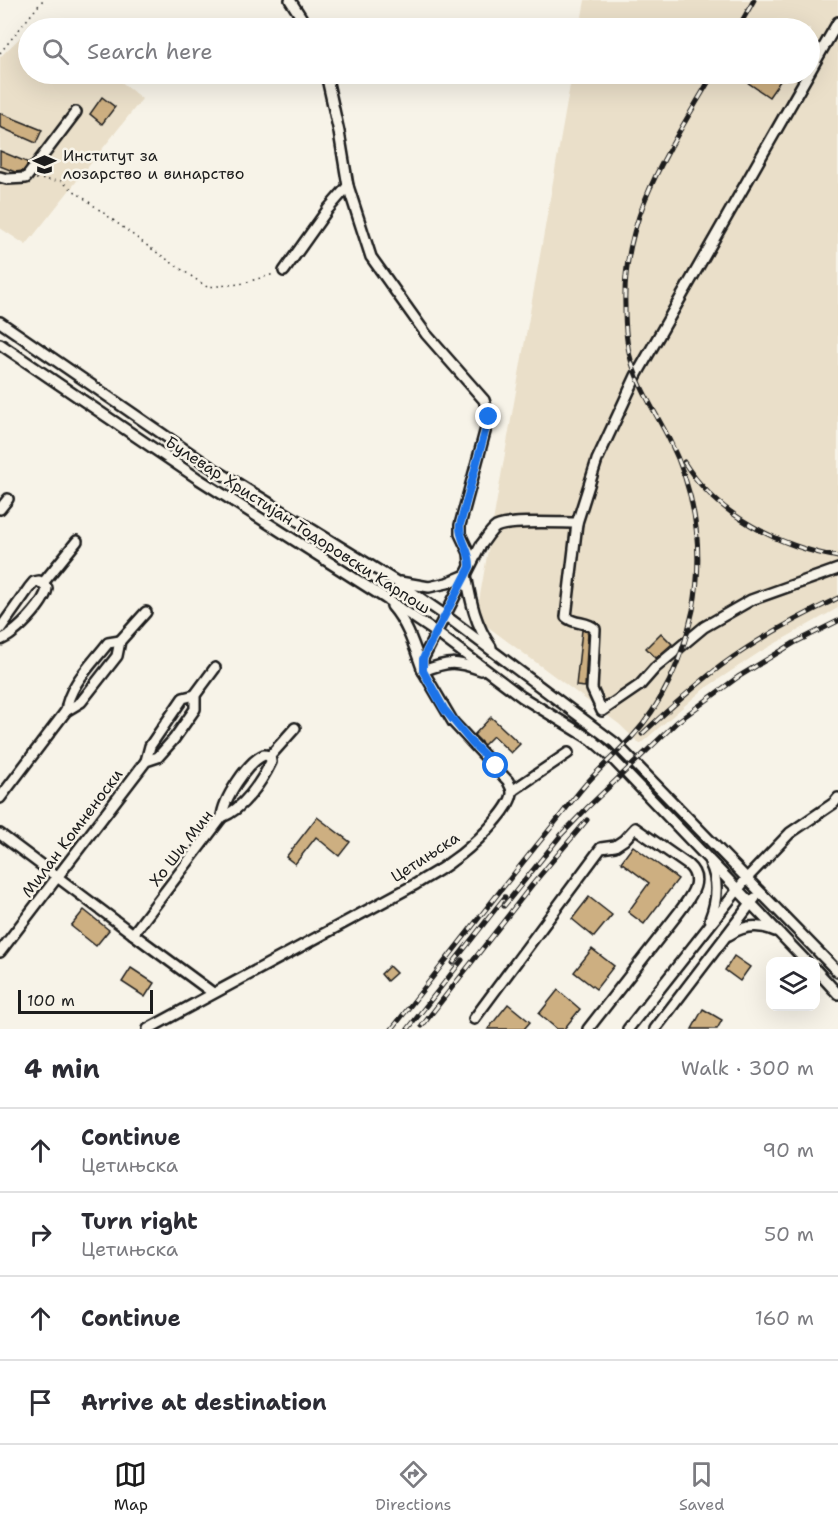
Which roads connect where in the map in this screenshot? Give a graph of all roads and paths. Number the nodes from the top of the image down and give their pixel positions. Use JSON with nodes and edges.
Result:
{"nodes":[{"id":1,"x":43,"y":0,"type":"edge"},
{"id":2,"x":290,"y":0,"type":"edge"},
{"id":3,"x":28,"y":18,"type":"edge"},
{"id":4,"x":302,"y":18,"type":"edge"},
{"id":5,"x":838,"y":22,"type":"edge"},
{"id":6,"x":18,"y":31,"type":"edge"},
{"id":7,"x":0,"y":53,"type":"edge"},
{"id":8,"x":820,"y":54,"type":"edge"},
{"id":9,"x":328,"y":84,"type":"edge"},
{"id":10,"x":803,"y":84,"type":"edge"},
{"id":11,"x":76,"y":112,"type":"dead end"},
{"id":12,"x":0,"y":177,"type":"edge"},
{"id":13,"x":26,"y":178,"type":"junction"},
{"id":14,"x":348,"y":186,"type":"junction"},
{"id":15,"x":284,"y":271,"type":"joint"},
{"id":16,"x":0,"y":322,"type":"edge"},
{"id":17,"x":0,"y":344,"type":"edge"},
{"id":18,"x":8,"y":499,"type":"dead end"},
{"id":19,"x":0,"y":509,"type":"edge"},
{"id":20,"x":577,"y":523,"type":"junction"},
{"id":21,"x":77,"y":541,"type":"dead end"},
{"id":22,"x":838,"y":569,"type":"edge"},
{"id":23,"x":468,"y":571,"type":"junction"},
{"id":24,"x":397,"y":582,"type":"junction"},
{"id":25,"x":43,"y":583,"type":"junction"},
{"id":26,"x":385,"y":597,"type":"junction"},
{"id":27,"x":146,"y":612,"type":"dead end"},
{"id":28,"x":446,"y":616,"type":"junction"},
{"id":29,"x":437,"y":633,"type":"junction"},
{"id":30,"x":0,"y":636,"type":"edge"},
{"id":31,"x":120,"y":641,"type":"junction"},
{"id":32,"x":498,"y":656,"type":"junction"},
{"id":33,"x":215,"y":668,"type":"dead end"},
{"id":34,"x":423,"y":671,"type":"junction"},
{"id":35,"x":489,"y":673,"type":"junction"},
{"id":36,"x":195,"y":695,"type":"junction"},
{"id":37,"x":66,"y":711,"type":"junction"},
{"id":38,"x":295,"y":728,"type":"dead end"},
{"id":39,"x":567,"y":753,"type":"dead end"},
{"id":40,"x":270,"y":756,"type":"junction"},
{"id":41,"x":146,"y":761,"type":"junction"},
{"id":42,"x":512,"y":792,"type":"junction"},
{"id":43,"x":0,"y":798,"type":"edge"},
{"id":44,"x":838,"y":798,"type":"edge"},
{"id":45,"x":222,"y":817,"type":"junction"},
{"id":46,"x":0,"y":834,"type":"edge"},
{"id":47,"x":706,"y":856,"type":"junction"},
{"id":48,"x":59,"y":877,"type":"junction"},
{"id":49,"x":747,"y":878,"type":"junction"},
{"id":50,"x":738,"y":889,"type":"junction"},
{"id":51,"x":760,"y":891,"type":"junction"},
{"id":52,"x":751,"y":903,"type":"junction"},
{"id":53,"x":704,"y":931,"type":"junction"},
{"id":54,"x":780,"y":933,"type":"junction"},
{"id":55,"x":133,"y":934,"type":"junction"},
{"id":56,"x":724,"y":939,"type":"junction"},
{"id":57,"x":0,"y":952,"type":"edge"},
{"id":58,"x":802,"y":957,"type":"edge"},
{"id":59,"x":838,"y":972,"type":"edge"},
{"id":60,"x":820,"y":974,"type":"edge"},
{"id":61,"x":213,"y":993,"type":"junction"},
{"id":62,"x":838,"y":994,"type":"edge"},
{"id":63,"x":474,"y":1019,"type":"dead end"},
{"id":64,"x":148,"y":1029,"type":"edge"},
{"id":65,"x":588,"y":1029,"type":"edge"},
{"id":66,"x":628,"y":1029,"type":"edge"},
{"id":67,"x":655,"y":1029,"type":"edge"}],
"edges":[{"from":1,"to":3,"type":"path"},
{"from":2,"to":4,"type":"street"},
{"from":5,"to":8,"type":"street"},
{"from":6,"to":7,"type":"path"},
{"from":9,"to":14,"type":"street"},
{"from":10,"to":20,"type":"street"},
{"from":11,"to":13,"type":"street"},
{"from":12,"to":13,"type":"street"},
{"from":13,"to":15,"type":"path"},
{"from":14,"to":15,"type":"street"},
{"from":14,"to":23,"type":"street"},
{"from":16,"to":24,"type":"street","name":"Булевар Христијан Тодоровски Карпош"},
{"from":17,"to":26,"type":"street","name":"Булевар Христијан Тодоровски Карпош"},
{"from":18,"to":19,"type":"street"},
{"from":20,"to":22,"type":"street"},
{"from":20,"to":23,"type":"street"},
{"from":21,"to":25,"type":"street"},
{"from":23,"to":24,"type":"street"},
{"from":23,"to":28,"type":"street"},
{"from":23,"to":32,"type":"street"},
{"from":24,"to":28,"type":"street","name":"Булевар Христијан Тодоровски Карпош"},
{"from":25,"to":30,"type":"street"},
{"from":25,"to":30,"type":"street"},
{"from":26,"to":29,"type":"street","name":"Булевар Христијан Тодоровски Карпош"},
{"from":26,"to":34,"type":"street"},
{"from":27,"to":31,"type":"street"},
{"from":28,"to":29,"type":"street"},
{"from":28,"to":32,"type":"street","name":"Булевар Христијан Тодоровски Карпош"},
{"from":29,"to":34,"type":"street"},
{"from":29,"to":35,"type":"street","name":"Булевар Христијан Тодоровски Карпош"},
{"from":31,"to":37,"type":"street"},
{"from":31,"to":37,"type":"street"},
{"from":32,"to":49,"type":"street","name":"Булевар Христијан Тодоровски Карпош"},
{"from":33,"to":36,"type":"street","name":"Милан Комненоски"},
{"from":34,"to":35,"type":"street"},
{"from":34,"to":42,"type":"street"},
{"from":35,"to":47,"type":"street","name":"Булевар Христијан Тодоровски Карпош"},
{"from":36,"to":41,"type":"street","name":"Милан Комненоски"},
{"from":36,"to":41,"type":"street","name":"Милан Комненоски"},
{"from":37,"to":43,"type":"street"},
{"from":38,"to":40,"type":"street","name":"Хо Ши Мин"},
{"from":39,"to":42,"type":"street"},
{"from":40,"to":45,"type":"street","name":"Хо Ши Мин"},
{"from":40,"to":45,"type":"street"},
{"from":41,"to":48,"type":"street","name":"Милан Комненоски"},
{"from":42,"to":61,"type":"street","name":"Цетињска"},
{"from":44,"to":49,"type":"street"},
{"from":45,"to":55,"type":"street","name":"Хо Ши Мин"},
{"from":46,"to":48,"type":"street"},
{"from":47,"to":50,"type":"street","name":"Булевар Христијан Тодоровски Карпош"},
{"from":47,"to":53,"type":"street"},
{"from":48,"to":55,"type":"street"},
{"from":48,"to":57,"type":"street","name":"Милан Комненоски"},
{"from":49,"to":50,"type":"street"},
{"from":49,"to":51,"type":"street","name":"Булевар Христијан Тодоровски Карпош"},
{"from":50,"to":52,"type":"street","name":"Булевар Христијан Тодоровски Карпош"},
{"from":50,"to":53,"type":"street"},
{"from":51,"to":52,"type":"street"},
{"from":51,"to":59,"type":"street","name":"Булевар Христијан Тодоровски Карпош"},
{"from":52,"to":54,"type":"street","name":"Булевар Христијан Тодоровски Карпош"},
{"from":52,"to":56,"type":"street"},
{"from":53,"to":66,"type":"street"},
{"from":54,"to":56,"type":"street"},
{"from":54,"to":58,"type":"street","name":"Булевар Христијан Тодоровски Карпош"},
{"from":55,"to":61,"type":"street"},
{"from":56,"to":67,"type":"street"},
{"from":60,"to":62,"type":"street"},
{"from":61,"to":64,"type":"street","name":"Цетињска"},
{"from":63,"to":65,"type":"street"}]}
